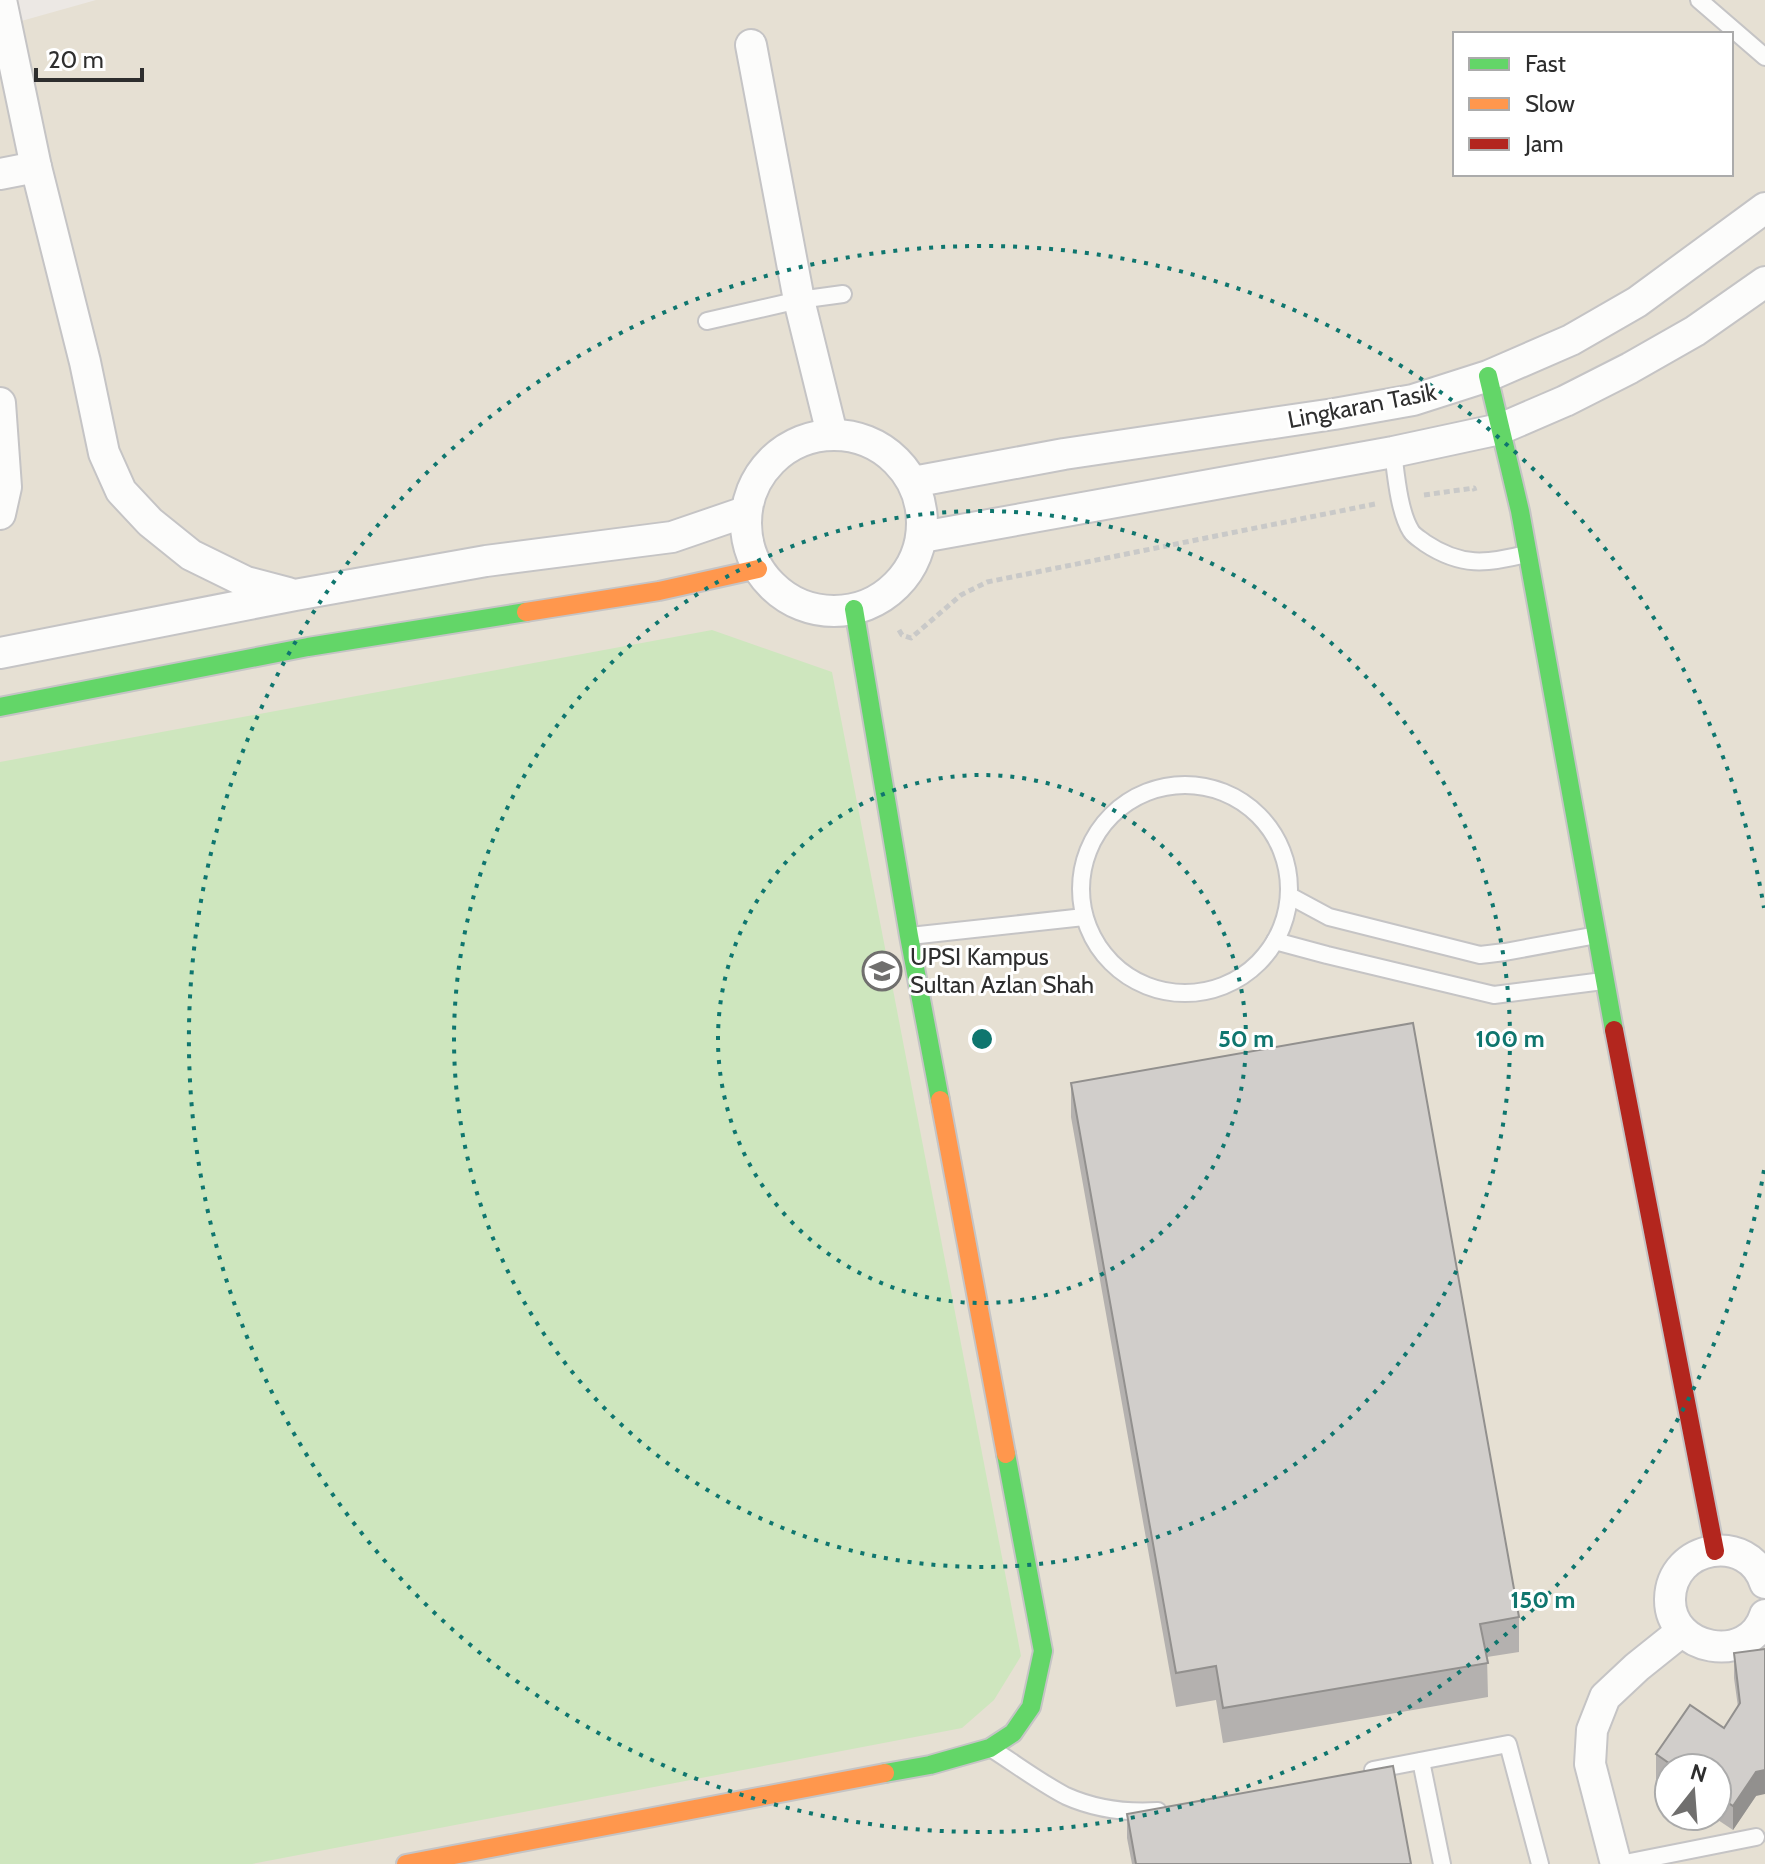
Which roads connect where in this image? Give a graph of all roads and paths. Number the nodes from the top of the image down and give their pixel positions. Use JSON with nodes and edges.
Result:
{"nodes":[{"id":1,"x":1,"y":0,"type":"edge"},
{"id":2,"x":1699,"y":0,"type":"edge"},
{"id":3,"x":751,"y":45,"type":"dead end"},
{"id":4,"x":1765,"y":57,"type":"edge"},
{"id":5,"x":36,"y":167,"type":"junction"},
{"id":6,"x":0,"y":174,"type":"edge"},
{"id":7,"x":1765,"y":208,"type":"edge"},
{"id":8,"x":1765,"y":282,"type":"edge"},
{"id":9,"x":843,"y":294,"type":"dead end"},
{"id":10,"x":799,"y":300,"type":"junction"},
{"id":11,"x":707,"y":321,"type":"dead end"},
{"id":12,"x":1488,"y":376,"type":"junction"},
{"id":13,"x":0,"y":403,"type":"edge"},
{"id":14,"x":1500,"y":429,"type":"junction"},
{"id":15,"x":832,"y":434,"type":"junction"},
{"id":16,"x":1393,"y":452,"type":"junction"},
{"id":17,"x":913,"y":482,"type":"junction"},
{"id":18,"x":1400,"y":499,"type":"junction"},
{"id":19,"x":1478,"y":502,"type":"dead end"},
{"id":20,"x":745,"y":512,"type":"junction"},
{"id":21,"x":0,"y":514,"type":"edge"},
{"id":22,"x":922,"y":537,"type":"junction"},
{"id":23,"x":1528,"y":554,"type":"junction"},
{"id":24,"x":758,"y":569,"type":"junction"},
{"id":25,"x":295,"y":595,"type":"junction"},
{"id":26,"x":866,"y":604,"type":"junction"},
{"id":27,"x":0,"y":653,"type":"edge"},
{"id":28,"x":0,"y":707,"type":"edge"},
{"id":29,"x":1290,"y":896,"type":"junction"},
{"id":30,"x":1084,"y":917,"type":"junction"},
{"id":31,"x":1597,"y":935,"type":"junction"},
{"id":32,"x":909,"y":936,"type":"junction"},
{"id":33,"x":1275,"y":941,"type":"junction"},
{"id":34,"x":1605,"y":980,"type":"junction"},
{"id":35,"x":1715,"y":1551,"type":"junction"},
{"id":36,"x":1765,"y":1583,"type":"edge"},
{"id":37,"x":1765,"y":1615,"type":"edge"},
{"id":38,"x":1682,"y":1631,"type":"junction"},
{"id":39,"x":990,"y":1748,"type":"junction"},
{"id":40,"x":1421,"y":1761,"type":"junction"},
{"id":41,"x":1362,"y":1772,"type":"edge"},
{"id":42,"x":1169,"y":1811,"type":"edge"},
{"id":43,"x":1756,"y":1837,"type":"dead end"},
{"id":44,"x":406,"y":1864,"type":"edge"},
{"id":45,"x":1442,"y":1864,"type":"edge"},
{"id":46,"x":1540,"y":1864,"type":"edge"},
{"id":47,"x":1618,"y":1864,"type":"edge"}],
"edges":[{"from":1,"to":5,"type":"street"},
{"from":2,"to":4,"type":"lane"},
{"from":3,"to":10,"type":"street"},
{"from":5,"to":6,"type":"street"},
{"from":5,"to":25,"type":"street"},
{"from":7,"to":12,"type":"street","name":"Lingkaran Tasik"},
{"from":8,"to":14,"type":"street"},
{"from":9,"to":10,"type":"lane"},
{"from":10,"to":11,"type":"lane"},
{"from":10,"to":15,"type":"street"},
{"from":12,"to":14,"type":"street"},
{"from":12,"to":17,"type":"street","name":"Lingkaran Tasik"},
{"from":13,"to":21,"type":"street"},
{"from":14,"to":16,"type":"street"},
{"from":14,"to":23,"type":"street"},
{"from":15,"to":17,"type":"street"},
{"from":15,"to":20,"type":"street"},
{"from":16,"to":18,"type":"lane"},
{"from":16,"to":22,"type":"street"},
{"from":17,"to":22,"type":"street"},
{"from":18,"to":19,"type":"path"},
{"from":18,"to":23,"type":"lane"},
{"from":18,"to":26,"type":"path"},
{"from":20,"to":24,"type":"street"},
{"from":20,"to":25,"type":"street"},
{"from":22,"to":26,"type":"street"},
{"from":23,"to":31,"type":"street"},
{"from":24,"to":26,"type":"street"},
{"from":24,"to":28,"type":"street"},
{"from":25,"to":27,"type":"street"},
{"from":26,"to":32,"type":"street"},
{"from":29,"to":30,"type":"lane"},
{"from":29,"to":31,"type":"lane"},
{"from":29,"to":33,"type":"lane"},
{"from":30,"to":32,"type":"lane"},
{"from":30,"to":33,"type":"lane"},
{"from":31,"to":34,"type":"street"},
{"from":32,"to":39,"type":"street"},
{"from":33,"to":34,"type":"lane"},
{"from":34,"to":35,"type":"street"},
{"from":35,"to":36,"type":"street"},
{"from":35,"to":38,"type":"street"},
{"from":37,"to":38,"type":"street"},
{"from":38,"to":47,"type":"street"},
{"from":39,"to":42,"type":"lane"},
{"from":39,"to":44,"type":"street"},
{"from":40,"to":41,"type":"lane"},
{"from":40,"to":45,"type":"lane"},
{"from":40,"to":46,"type":"lane"},
{"from":43,"to":47,"type":"lane"}]}
